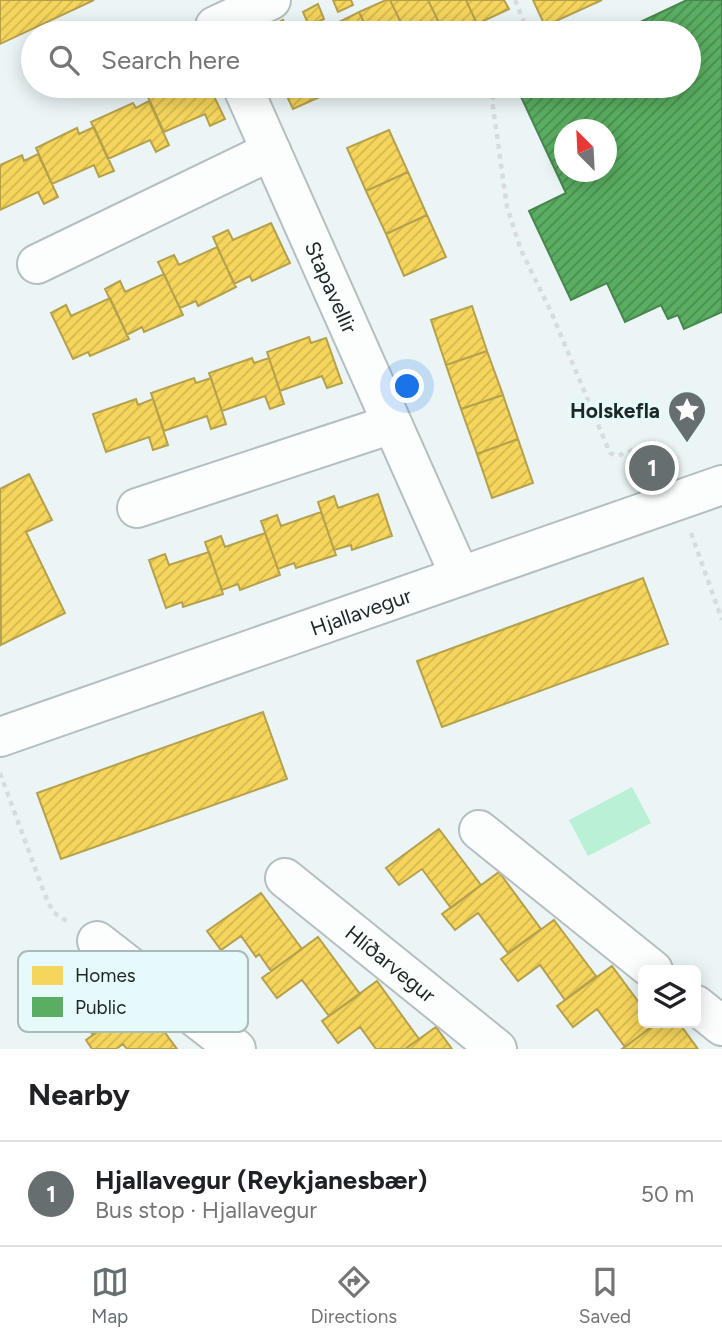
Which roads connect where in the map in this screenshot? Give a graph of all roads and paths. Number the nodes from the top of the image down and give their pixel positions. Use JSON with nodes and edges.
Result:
{"nodes":[{"id":1,"x":271,"y":0,"type":"edge"},
{"id":2,"x":515,"y":0,"type":"edge"},
{"id":3,"x":226,"y":21,"type":"edge"},
{"id":4,"x":523,"y":21,"type":"edge"},
{"id":5,"x":247,"y":98,"type":"edge"},
{"id":6,"x":493,"y":98,"type":"edge"},
{"id":7,"x":271,"y":151,"type":"junction"},
{"id":8,"x":37,"y":264,"type":"dead end"},
{"id":9,"x":392,"y":424,"type":"junction"},
{"id":10,"x":722,"y":485,"type":"edge"},
{"id":11,"x":679,"y":500,"type":"junction"},
{"id":12,"x":137,"y":508,"type":"dead end"},
{"id":13,"x":460,"y":576,"type":"junction"},
{"id":14,"x":722,"y":620,"type":"edge"},
{"id":15,"x":0,"y":737,"type":"edge"},
{"id":16,"x":0,"y":773,"type":"edge"},
{"id":17,"x":479,"y":830,"type":"dead end"},
{"id":18,"x":285,"y":878,"type":"dead end"},
{"id":19,"x":97,"y":942,"type":"joint"},
{"id":20,"x":109,"y":951,"type":"edge"},
{"id":21,"x":647,"y":965,"type":"edge"},
{"id":22,"x":701,"y":1009,"type":"edge"},
{"id":23,"x":722,"y":1026,"type":"edge"},
{"id":24,"x":214,"y":1032,"type":"edge"},
{"id":25,"x":236,"y":1049,"type":"edge"},
{"id":26,"x":496,"y":1049,"type":"edge"}],
"edges":[{"from":1,"to":3,"type":"street"},
{"from":2,"to":4,"type":"path"},
{"from":5,"to":7,"type":"street","name":"Stapavellir"},
{"from":6,"to":11,"type":"path"},
{"from":7,"to":8,"type":"street"},
{"from":7,"to":9,"type":"street","name":"Stapavellir"},
{"from":9,"to":12,"type":"street"},
{"from":9,"to":13,"type":"street","name":"Stapavellir"},
{"from":10,"to":11,"type":"street","name":"Hjallavegur"},
{"from":11,"to":13,"type":"street","name":"Hjallavegur"},
{"from":11,"to":14,"type":"path"},
{"from":13,"to":15,"type":"street","name":"Hjallavegur"},
{"from":16,"to":19,"type":"path"},
{"from":17,"to":21,"type":"street"},
{"from":18,"to":26,"type":"street","name":"Hlíðarvegur"},
{"from":19,"to":20,"type":"street"},
{"from":22,"to":23,"type":"street"},
{"from":24,"to":25,"type":"street"}]}
